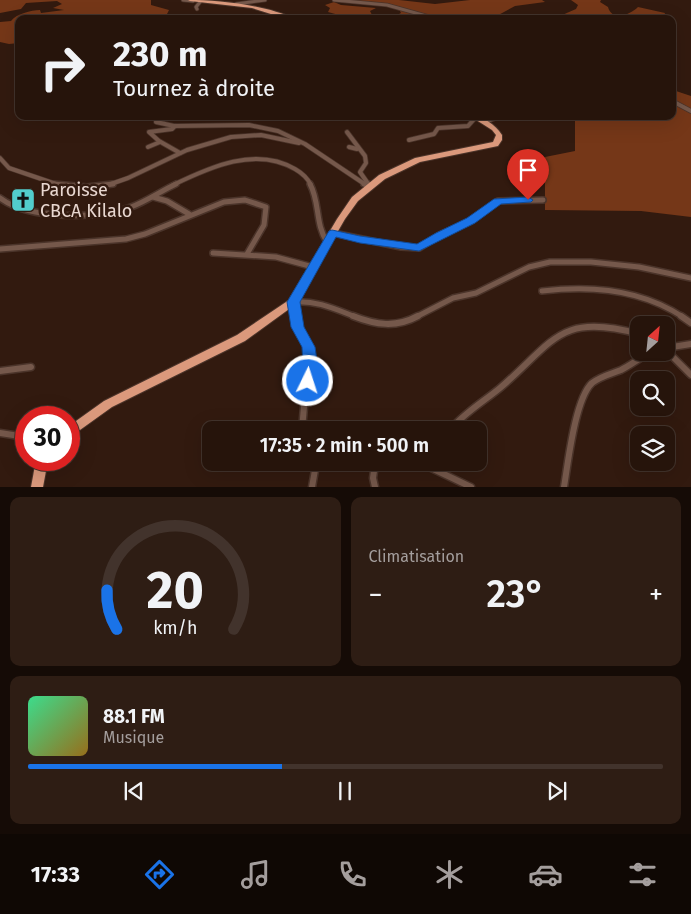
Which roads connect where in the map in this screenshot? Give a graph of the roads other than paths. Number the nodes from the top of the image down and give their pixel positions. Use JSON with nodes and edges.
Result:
{"nodes":[{"id":1,"x":183,"y":0,"type":"edge"},
{"id":2,"x":191,"y":0,"type":"edge"},
{"id":3,"x":265,"y":0,"type":"edge"},
{"id":4,"x":334,"y":0,"type":"edge"},
{"id":5,"x":200,"y":2,"type":"junction"},
{"id":6,"x":236,"y":4,"type":"junction"},
{"id":7,"x":197,"y":9,"type":"dead end"},
{"id":8,"x":278,"y":15,"type":"edge"},
{"id":9,"x":423,"y":15,"type":"edge"},
{"id":10,"x":676,"y":104,"type":"edge"},
{"id":11,"x":691,"y":110,"type":"edge"},
{"id":12,"x":477,"y":120,"type":"edge"},
{"id":13,"x":483,"y":120,"type":"edge"},
{"id":14,"x":156,"y":122,"type":"dead end"},
{"id":15,"x":241,"y":125,"type":"junction"},
{"id":16,"x":175,"y":126,"type":"junction"},
{"id":17,"x":347,"y":132,"type":"dead end"},
{"id":18,"x":240,"y":135,"type":"junction"},
{"id":19,"x":409,"y":140,"type":"dead end"},
{"id":20,"x":160,"y":142,"type":"junction"},
{"id":21,"x":299,"y":142,"type":"junction"},
{"id":22,"x":148,"y":147,"type":"dead end"},
{"id":23,"x":349,"y":147,"type":"dead end"},
{"id":24,"x":357,"y":149,"type":"junction"},
{"id":25,"x":180,"y":153,"type":"junction"},
{"id":26,"x":0,"y":158,"type":"edge"},
{"id":27,"x":370,"y":187,"type":"junction"},
{"id":28,"x":153,"y":197,"type":"junction"},
{"id":29,"x":0,"y":198,"type":"edge"},
{"id":30,"x":543,"y":200,"type":"dead end"},
{"id":31,"x":190,"y":214,"type":"junction"},
{"id":32,"x":332,"y":233,"type":"junction"},
{"id":33,"x":327,"y":242,"type":"junction"},
{"id":34,"x":0,"y":249,"type":"edge"},
{"id":35,"x":213,"y":253,"type":"dead end"},
{"id":36,"x":247,"y":254,"type":"junction"},
{"id":37,"x":312,"y":267,"type":"junction"},
{"id":38,"x":691,"y":278,"type":"edge"},
{"id":39,"x":542,"y":291,"type":"dead end"},
{"id":40,"x":293,"y":302,"type":"junction"},
{"id":41,"x":691,"y":323,"type":"edge"},
{"id":42,"x":630,"y":331,"type":"edge"},
{"id":43,"x":691,"y":344,"type":"edge"},
{"id":44,"x":675,"y":347,"type":"edge"},
{"id":45,"x":675,"y":358,"type":"edge"},
{"id":46,"x":635,"y":361,"type":"edge"},
{"id":47,"x":31,"y":367,"type":"dead end"},
{"id":48,"x":0,"y":371,"type":"edge"},
{"id":49,"x":691,"y":375,"type":"edge"},
{"id":50,"x":303,"y":421,"type":"edge"},
{"id":51,"x":459,"y":421,"type":"edge"},
{"id":52,"x":80,"y":424,"type":"edge"},
{"id":53,"x":0,"y":433,"type":"edge"},
{"id":54,"x":15,"y":435,"type":"edge"},
{"id":55,"x":40,"y":471,"type":"edge"},
{"id":56,"x":315,"y":471,"type":"edge"},
{"id":57,"x":374,"y":471,"type":"edge"},
{"id":58,"x":442,"y":471,"type":"edge"},
{"id":59,"x":37,"y":486,"type":"edge"},
{"id":60,"x":312,"y":486,"type":"edge"},
{"id":61,"x":375,"y":486,"type":"edge"},
{"id":62,"x":471,"y":486,"type":"edge"},
{"id":63,"x":564,"y":486,"type":"edge"}],
"edges":[{"from":1,"to":2,"type":"street"},
{"from":2,"to":5,"type":"highway"},
{"from":3,"to":6,"type":"street"},
{"from":4,"to":9,"type":"street"},
{"from":5,"to":6,"type":"highway"},
{"from":5,"to":7,"type":"street"},
{"from":6,"to":8,"type":"highway"},
{"from":10,"to":11,"type":"street"},
{"from":12,"to":19,"type":"street"},
{"from":13,"to":27,"type":"highway"},
{"from":14,"to":16,"type":"street"},
{"from":15,"to":16,"type":"street"},
{"from":15,"to":18,"type":"street"},
{"from":15,"to":21,"type":"street"},
{"from":16,"to":20,"type":"street"},
{"from":17,"to":24,"type":"street"},
{"from":18,"to":21,"type":"street"},
{"from":18,"to":25,"type":"street"},
{"from":20,"to":22,"type":"street"},
{"from":20,"to":25,"type":"street"},
{"from":21,"to":27,"type":"street"},
{"from":23,"to":24,"type":"street"},
{"from":24,"to":27,"type":"street"},
{"from":25,"to":26,"type":"street"},
{"from":27,"to":32,"type":"highway"},
{"from":28,"to":29,"type":"street"},
{"from":28,"to":31,"type":"street"},
{"from":28,"to":33,"type":"street"},
{"from":30,"to":32,"type":"street"},
{"from":31,"to":34,"type":"street"},
{"from":31,"to":36,"type":"street"},
{"from":32,"to":33,"type":"highway"},
{"from":33,"to":37,"type":"highway"},
{"from":35,"to":36,"type":"street"},
{"from":36,"to":37,"type":"street"},
{"from":37,"to":40,"type":"highway"},
{"from":38,"to":40,"type":"street"},
{"from":39,"to":41,"type":"street"},
{"from":40,"to":50,"type":"street"},
{"from":40,"to":52,"type":"highway"},
{"from":42,"to":51,"type":"street"},
{"from":43,"to":44,"type":"street"},
{"from":45,"to":49,"type":"street"},
{"from":46,"to":63,"type":"street"},
{"from":47,"to":48,"type":"street"},
{"from":53,"to":54,"type":"street"},
{"from":55,"to":59,"type":"highway"},
{"from":56,"to":60,"type":"street"},
{"from":57,"to":61,"type":"street"},
{"from":58,"to":62,"type":"street"}]}
